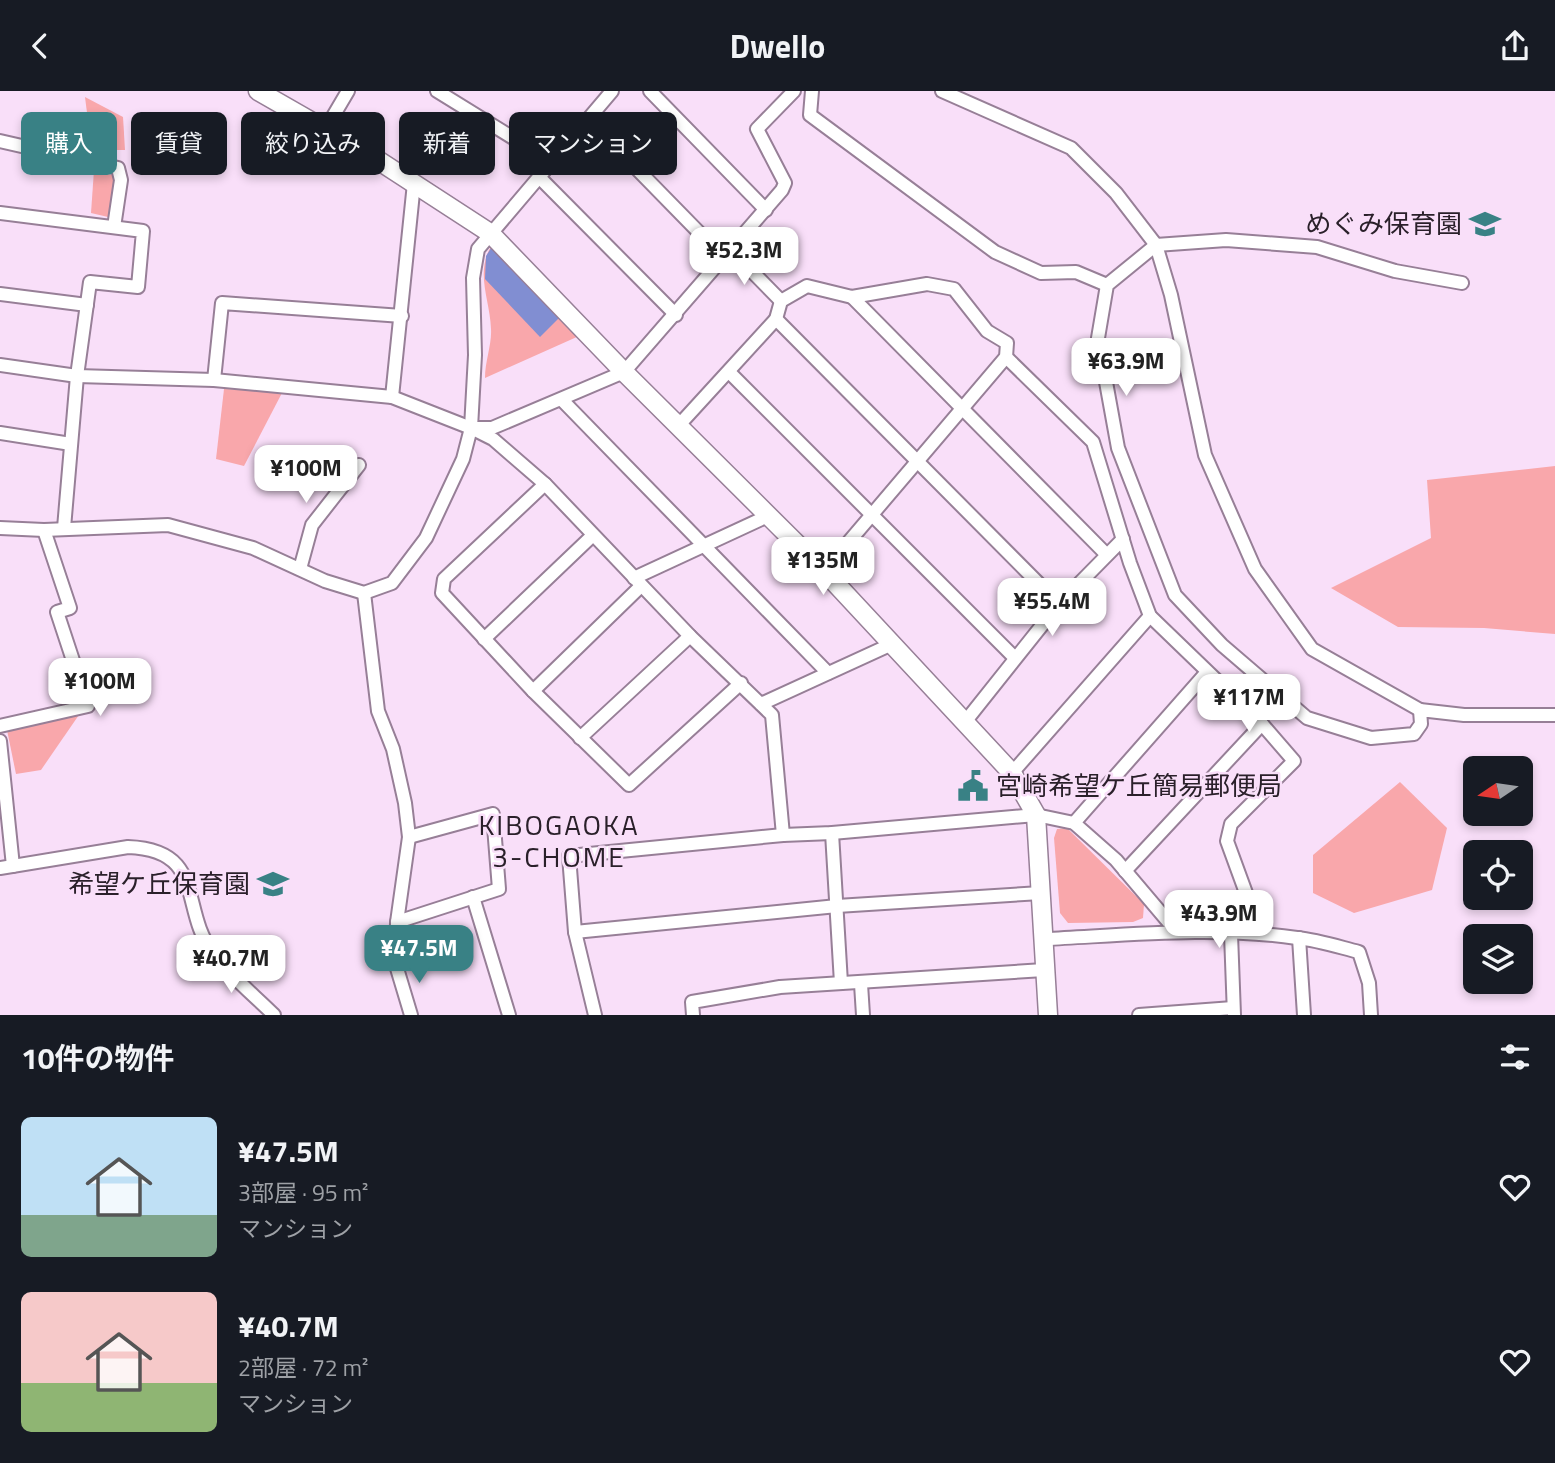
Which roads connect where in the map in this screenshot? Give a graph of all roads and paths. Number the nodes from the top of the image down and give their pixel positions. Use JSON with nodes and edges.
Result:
{"nodes":[{"id":1,"x":258,"y":91,"type":"edge"},
{"id":2,"x":348,"y":91,"type":"edge"},
{"id":3,"x":437,"y":91,"type":"edge"},
{"id":4,"x":612,"y":91,"type":"edge"},
{"id":5,"x":650,"y":91,"type":"edge"},
{"id":6,"x":794,"y":91,"type":"edge"},
{"id":7,"x":811,"y":91,"type":"edge"},
{"id":8,"x":942,"y":91,"type":"edge"},
{"id":9,"x":295,"y":112,"type":"edge"},
{"id":10,"x":335,"y":112,"type":"edge"},
{"id":11,"x":595,"y":112,"type":"edge"},
{"id":12,"x":509,"y":135,"type":"edge"},
{"id":13,"x":0,"y":141,"type":"edge"},
{"id":14,"x":385,"y":165,"type":"edge"},
{"id":15,"x":646,"y":175,"type":"edge"},
{"id":16,"x":540,"y":177,"type":"joint"},
{"id":17,"x":414,"y":183,"type":"junction"},
{"id":18,"x":766,"y":209,"type":"junction"},
{"id":19,"x":0,"y":213,"type":"edge"},
{"id":20,"x":114,"y":227,"type":"junction"},
{"id":21,"x":490,"y":233,"type":"junction"},
{"id":22,"x":1156,"y":245,"type":"junction"},
{"id":23,"x":727,"y":254,"type":"junction"},
{"id":24,"x":1462,"y":283,"type":"dead end"},
{"id":25,"x":1107,"y":285,"type":"junction"},
{"id":26,"x":0,"y":294,"type":"edge"},
{"id":27,"x":852,"y":297,"type":"junction"},
{"id":28,"x":781,"y":301,"type":"junction"},
{"id":29,"x":87,"y":305,"type":"junction"},
{"id":30,"x":676,"y":315,"type":"junction"},
{"id":31,"x":402,"y":316,"type":"junction"},
{"id":32,"x":776,"y":319,"type":"junction"},
{"id":33,"x":1006,"y":357,"type":"junction"},
{"id":34,"x":0,"y":365,"type":"edge"},
{"id":35,"x":624,"y":372,"type":"junction"},
{"id":36,"x":729,"y":372,"type":"junction"},
{"id":37,"x":78,"y":376,"type":"junction"},
{"id":38,"x":214,"y":380,"type":"junction"},
{"id":39,"x":392,"y":397,"type":"junction"},
{"id":40,"x":562,"y":400,"type":"junction"},
{"id":41,"x":963,"y":411,"type":"junction"},
{"id":42,"x":680,"y":424,"type":"junction"},
{"id":43,"x":471,"y":428,"type":"junction"},
{"id":44,"x":0,"y":433,"type":"edge"},
{"id":45,"x":71,"y":444,"type":"junction"},
{"id":46,"x":918,"y":463,"type":"junction"},
{"id":47,"x":359,"y":465,"type":"dead end"},
{"id":48,"x":545,"y":484,"type":"junction"},
{"id":49,"x":770,"y":515,"type":"junction"},
{"id":50,"x":873,"y":515,"type":"junction"},
{"id":51,"x":0,"y":528,"type":"edge"},
{"id":52,"x":64,"y":528,"type":"junction"},
{"id":53,"x":44,"y":530,"type":"junction"},
{"id":54,"x":592,"y":536,"type":"junction"},
{"id":55,"x":1123,"y":539,"type":"junction"},
{"id":56,"x":703,"y":544,"type":"junction"},
{"id":57,"x":1106,"y":554,"type":"junction"},
{"id":58,"x":300,"y":569,"type":"junction"},
{"id":59,"x":824,"y":571,"type":"junction"},
{"id":60,"x":638,"y":582,"type":"junction"},
{"id":61,"x":364,"y":593,"type":"junction"},
{"id":62,"x":1059,"y":604,"type":"junction"},
{"id":63,"x":1150,"y":616,"type":"junction"},
{"id":64,"x":690,"y":636,"type":"junction"},
{"id":65,"x":484,"y":639,"type":"junction"},
{"id":66,"x":892,"y":644,"type":"junction"},
{"id":67,"x":1014,"y":657,"type":"junction"},
{"id":68,"x":1207,"y":672,"type":"junction"},
{"id":69,"x":828,"y":673,"type":"junction"},
{"id":70,"x":741,"y":683,"type":"junction"},
{"id":71,"x":533,"y":691,"type":"junction"},
{"id":72,"x":761,"y":704,"type":"junction"},
{"id":73,"x":1420,"y":710,"type":"junction"},
{"id":74,"x":1555,"y":715,"type":"edge"},
{"id":75,"x":965,"y":722,"type":"junction"},
{"id":76,"x":1262,"y":724,"type":"junction"},
{"id":77,"x":0,"y":726,"type":"edge"},
{"id":78,"x":580,"y":738,"type":"junction"},
{"id":79,"x":0,"y":741,"type":"edge"},
{"id":80,"x":1012,"y":773,"type":"junction"},
{"id":81,"x":3,"y":797,"type":"edge"},
{"id":82,"x":1036,"y":815,"type":"junction"},
{"id":83,"x":1074,"y":824,"type":"junction"},
{"id":84,"x":832,"y":834,"type":"junction"},
{"id":85,"x":783,"y":835,"type":"junction"},
{"id":86,"x":410,"y":837,"type":"junction"},
{"id":87,"x":7,"y":867,"type":"edge"},
{"id":88,"x":1125,"y":871,"type":"junction"},
{"id":89,"x":1041,"y":893,"type":"junction"},
{"id":90,"x":473,"y":897,"type":"junction"},
{"id":91,"x":837,"y":906,"type":"junction"},
{"id":92,"x":397,"y":922,"type":"junction"},
{"id":93,"x":575,"y":932,"type":"junction"},
{"id":94,"x":1178,"y":932,"type":"junction"},
{"id":95,"x":1231,"y":934,"type":"junction"},
{"id":96,"x":1261,"y":934,"type":"junction"},
{"id":97,"x":1299,"y":938,"type":"junction"},
{"id":98,"x":1045,"y":939,"type":"junction"},
{"id":99,"x":1044,"y":970,"type":"junction"},
{"id":100,"x":841,"y":983,"type":"junction"},
{"id":101,"x":861,"y":984,"type":"junction"},
{"id":102,"x":1234,"y":1011,"type":"edge"},
{"id":103,"x":274,"y":1015,"type":"edge"},
{"id":104,"x":411,"y":1015,"type":"edge"},
{"id":105,"x":509,"y":1015,"type":"edge"},
{"id":106,"x":595,"y":1015,"type":"edge"},
{"id":107,"x":693,"y":1015,"type":"edge"},
{"id":108,"x":863,"y":1015,"type":"edge"},
{"id":109,"x":1048,"y":1015,"type":"edge"},
{"id":110,"x":1139,"y":1015,"type":"edge"},
{"id":111,"x":1304,"y":1015,"type":"edge"},
{"id":112,"x":1371,"y":1015,"type":"edge"}],
"edges":[{"from":1,"to":9,"type":"street"},
{"from":2,"to":10,"type":"street"},
{"from":3,"to":12,"type":"street"},
{"from":4,"to":11,"type":"street"},
{"from":5,"to":18,"type":"street"},
{"from":6,"to":18,"type":"street"},
{"from":7,"to":25,"type":"street"},
{"from":8,"to":22,"type":"street"},
{"from":13,"to":20,"type":"street"},
{"from":14,"to":17,"type":"street"},
{"from":15,"to":23,"type":"street"},
{"from":16,"to":21,"type":"street"},
{"from":16,"to":30,"type":"street"},
{"from":17,"to":21,"type":"street"},
{"from":17,"to":31,"type":"street"},
{"from":18,"to":23,"type":"street"},
{"from":19,"to":20,"type":"street"},
{"from":20,"to":29,"type":"street"},
{"from":21,"to":35,"type":"street"},
{"from":21,"to":43,"type":"street"},
{"from":22,"to":24,"type":"street"},
{"from":22,"to":25,"type":"street"},
{"from":22,"to":73,"type":"street"},
{"from":23,"to":28,"type":"street"},
{"from":23,"to":30,"type":"street"},
{"from":25,"to":73,"type":"street"},
{"from":26,"to":29,"type":"street"},
{"from":27,"to":28,"type":"street"},
{"from":27,"to":33,"type":"street"},
{"from":27,"to":41,"type":"street"},
{"from":28,"to":32,"type":"street"},
{"from":29,"to":37,"type":"street"},
{"from":30,"to":35,"type":"street"},
{"from":31,"to":38,"type":"street"},
{"from":31,"to":39,"type":"street"},
{"from":32,"to":36,"type":"street"},
{"from":32,"to":46,"type":"street"},
{"from":33,"to":41,"type":"street"},
{"from":33,"to":55,"type":"street"},
{"from":34,"to":37,"type":"street"},
{"from":35,"to":40,"type":"street"},
{"from":35,"to":42,"type":"street"},
{"from":36,"to":42,"type":"street"},
{"from":36,"to":50,"type":"street"},
{"from":37,"to":38,"type":"street"},
{"from":37,"to":45,"type":"street"},
{"from":38,"to":39,"type":"street"},
{"from":39,"to":43,"type":"street"},
{"from":40,"to":43,"type":"street"},
{"from":40,"to":56,"type":"street"},
{"from":41,"to":46,"type":"street"},
{"from":41,"to":57,"type":"street"},
{"from":42,"to":49,"type":"street"},
{"from":43,"to":48,"type":"street"},
{"from":43,"to":61,"type":"street"},
{"from":44,"to":45,"type":"street"},
{"from":45,"to":52,"type":"street"},
{"from":46,"to":50,"type":"street"},
{"from":46,"to":62,"type":"street"},
{"from":47,"to":58,"type":"street"},
{"from":48,"to":54,"type":"street"},
{"from":48,"to":65,"type":"street"},
{"from":49,"to":56,"type":"street"},
{"from":49,"to":59,"type":"street"},
{"from":50,"to":59,"type":"street"},
{"from":50,"to":67,"type":"street"},
{"from":51,"to":53,"type":"street"},
{"from":52,"to":53,"type":"street"},
{"from":52,"to":58,"type":"street"},
{"from":53,"to":77,"type":"street"},
{"from":54,"to":60,"type":"street"},
{"from":54,"to":65,"type":"street"},
{"from":55,"to":57,"type":"street"},
{"from":55,"to":63,"type":"street"},
{"from":56,"to":60,"type":"street"},
{"from":56,"to":69,"type":"street"},
{"from":57,"to":62,"type":"street"},
{"from":58,"to":61,"type":"street"},
{"from":59,"to":66,"type":"street"},
{"from":60,"to":64,"type":"street"},
{"from":60,"to":71,"type":"street"},
{"from":61,"to":86,"type":"street"},
{"from":62,"to":67,"type":"street"},
{"from":63,"to":68,"type":"street"},
{"from":63,"to":80,"type":"street"},
{"from":64,"to":70,"type":"street"},
{"from":64,"to":78,"type":"street"},
{"from":65,"to":71,"type":"street"},
{"from":66,"to":69,"type":"street"},
{"from":66,"to":75,"type":"street"},
{"from":67,"to":75,"type":"street"},
{"from":68,"to":76,"type":"street"},
{"from":68,"to":83,"type":"street"},
{"from":69,"to":72,"type":"street"},
{"from":70,"to":72,"type":"street"},
{"from":70,"to":78,"type":"street"},
{"from":71,"to":78,"type":"street"},
{"from":72,"to":85,"type":"street"},
{"from":73,"to":74,"type":"street"},
{"from":75,"to":80,"type":"street"},
{"from":76,"to":88,"type":"street"},
{"from":76,"to":96,"type":"street"},
{"from":79,"to":81,"type":"street"},
{"from":80,"to":82,"type":"street"},
{"from":81,"to":87,"type":"street"},
{"from":82,"to":83,"type":"street"},
{"from":82,"to":84,"type":"street"},
{"from":82,"to":89,"type":"street"},
{"from":83,"to":88,"type":"street"},
{"from":84,"to":85,"type":"street"},
{"from":84,"to":91,"type":"street"},
{"from":85,"to":93,"type":"street"},
{"from":86,"to":90,"type":"street"},
{"from":86,"to":92,"type":"street"},
{"from":87,"to":103,"type":"street"},
{"from":88,"to":94,"type":"street"},
{"from":89,"to":91,"type":"street"},
{"from":89,"to":98,"type":"street"},
{"from":90,"to":92,"type":"street"},
{"from":90,"to":105,"type":"street"},
{"from":91,"to":93,"type":"street"},
{"from":91,"to":100,"type":"street"},
{"from":92,"to":104,"type":"street"},
{"from":93,"to":106,"type":"street"},
{"from":94,"to":95,"type":"street"},
{"from":94,"to":98,"type":"street"},
{"from":95,"to":96,"type":"street"},
{"from":95,"to":102,"type":"street"},
{"from":96,"to":97,"type":"street"},
{"from":97,"to":111,"type":"street"},
{"from":97,"to":112,"type":"street"},
{"from":98,"to":99,"type":"street"},
{"from":99,"to":101,"type":"street"},
{"from":99,"to":109,"type":"street"},
{"from":100,"to":101,"type":"street"},
{"from":100,"to":107,"type":"street"},
{"from":101,"to":108,"type":"street"},
{"from":102,"to":110,"type":"street"}]}
